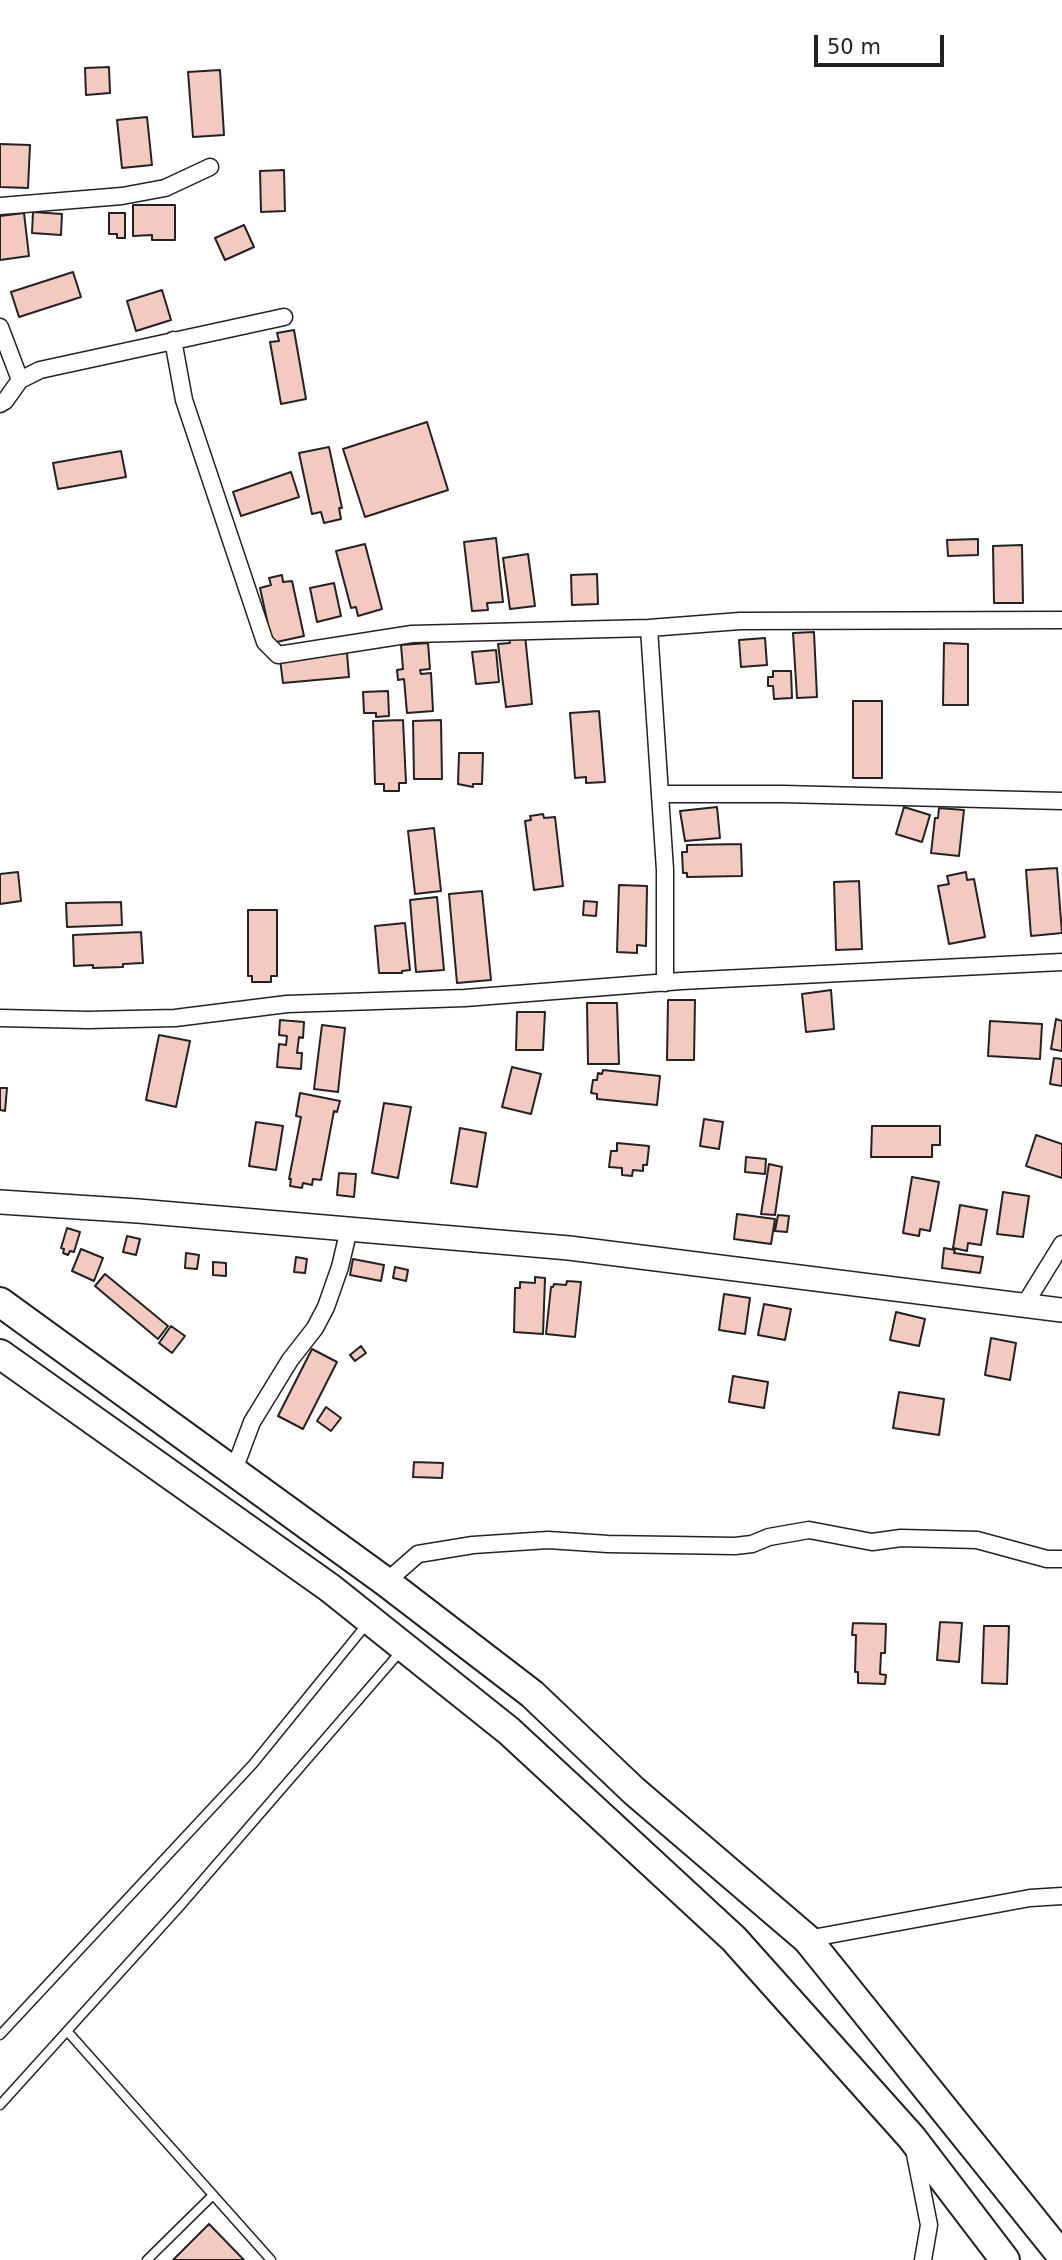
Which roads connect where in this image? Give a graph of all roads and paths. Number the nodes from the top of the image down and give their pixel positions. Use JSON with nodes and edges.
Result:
{"nodes":[{"id":1,"x":210,"y":167,"type":"dead end"},
{"id":2,"x":0,"y":206,"type":"edge"},
{"id":3,"x":284,"y":317,"type":"dead end"},
{"id":4,"x":0,"y":327,"type":"edge"},
{"id":5,"x":173,"y":340,"type":"junction"},
{"id":6,"x":20,"y":380,"type":"junction"},
{"id":7,"x":0,"y":404,"type":"edge"},
{"id":8,"x":1062,"y":620,"type":"edge"},
{"id":9,"x":649,"y":628,"type":"junction"},
{"id":10,"x":661,"y":794,"type":"junction"},
{"id":11,"x":1062,"y":801,"type":"edge"},
{"id":12,"x":1062,"y":962,"type":"edge"},
{"id":13,"x":665,"y":983,"type":"junction"},
{"id":14,"x":0,"y":1018,"type":"edge"},
{"id":15,"x":0,"y":1202,"type":"edge"},
{"id":16,"x":349,"y":1229,"type":"junction"},
{"id":17,"x":1062,"y":1244,"type":"edge"},
{"id":18,"x":0,"y":1302,"type":"edge"},
{"id":19,"x":1025,"y":1304,"type":"junction"},
{"id":20,"x":1062,"y":1310,"type":"edge"},
{"id":21,"x":0,"y":1354,"type":"edge"},
{"id":22,"x":239,"y":1474,"type":"junction"},
{"id":23,"x":222,"y":1510,"type":"junction"},
{"id":24,"x":1062,"y":1559,"type":"edge"},
{"id":25,"x":386,"y":1582,"type":"junction"},
{"id":26,"x":370,"y":1620,"type":"junction"},
{"id":27,"x":404,"y":1647,"type":"junction"},
{"id":28,"x":634,"y":1791,"type":"junction"},
{"id":29,"x":603,"y":1818,"type":"junction"},
{"id":30,"x":1062,"y":1896,"type":"edge"},
{"id":31,"x":807,"y":1939,"type":"junction"},
{"id":32,"x":67,"y":2031,"type":"junction"},
{"id":33,"x":0,"y":2035,"type":"edge"},
{"id":34,"x":2,"y":2099,"type":"edge"},
{"id":35,"x":912,"y":2138,"type":"junction"},
{"id":36,"x":213,"y":2195,"type":"junction"},
{"id":37,"x":1062,"y":2256,"type":"edge"},
{"id":38,"x":147,"y":2260,"type":"edge"},
{"id":39,"x":271,"y":2260,"type":"edge"},
{"id":40,"x":923,"y":2260,"type":"edge"},
{"id":41,"x":1005,"y":2260,"type":"edge"}],
"edges":[{"from":1,"to":2,"type":"street"},
{"from":3,"to":5,"type":"street"},
{"from":4,"to":6,"type":"street"},
{"from":5,"to":6,"type":"street"},
{"from":5,"to":9,"type":"street"},
{"from":6,"to":7,"type":"street"},
{"from":8,"to":9,"type":"street"},
{"from":9,"to":10,"type":"street"},
{"from":10,"to":11,"type":"street"},
{"from":10,"to":13,"type":"street"},
{"from":12,"to":13,"type":"street"},
{"from":13,"to":14,"type":"street"},
{"from":15,"to":16,"type":"street"},
{"from":16,"to":19,"type":"street"},
{"from":16,"to":22,"type":"street"},
{"from":17,"to":19,"type":"street"},
{"from":18,"to":22,"type":"highway"},
{"from":19,"to":20,"type":"street"},
{"from":21,"to":23,"type":"highway"},
{"from":22,"to":23,"type":"highway"},
{"from":22,"to":25,"type":"highway"},
{"from":23,"to":26,"type":"highway"},
{"from":24,"to":25,"type":"street"},
{"from":25,"to":28,"type":"highway"},
{"from":26,"to":27,"type":"highway"},
{"from":26,"to":33,"type":"lane"},
{"from":27,"to":29,"type":"highway"},
{"from":27,"to":32,"type":"lane"},
{"from":28,"to":29,"type":"highway"},
{"from":28,"to":31,"type":"highway"},
{"from":29,"to":35,"type":"highway"},
{"from":30,"to":31,"type":"street"},
{"from":31,"to":37,"type":"highway"},
{"from":32,"to":34,"type":"lane"},
{"from":32,"to":36,"type":"lane"},
{"from":35,"to":40,"type":"street"},
{"from":35,"to":41,"type":"highway"},
{"from":36,"to":38,"type":"lane"},
{"from":36,"to":39,"type":"lane"}]}
